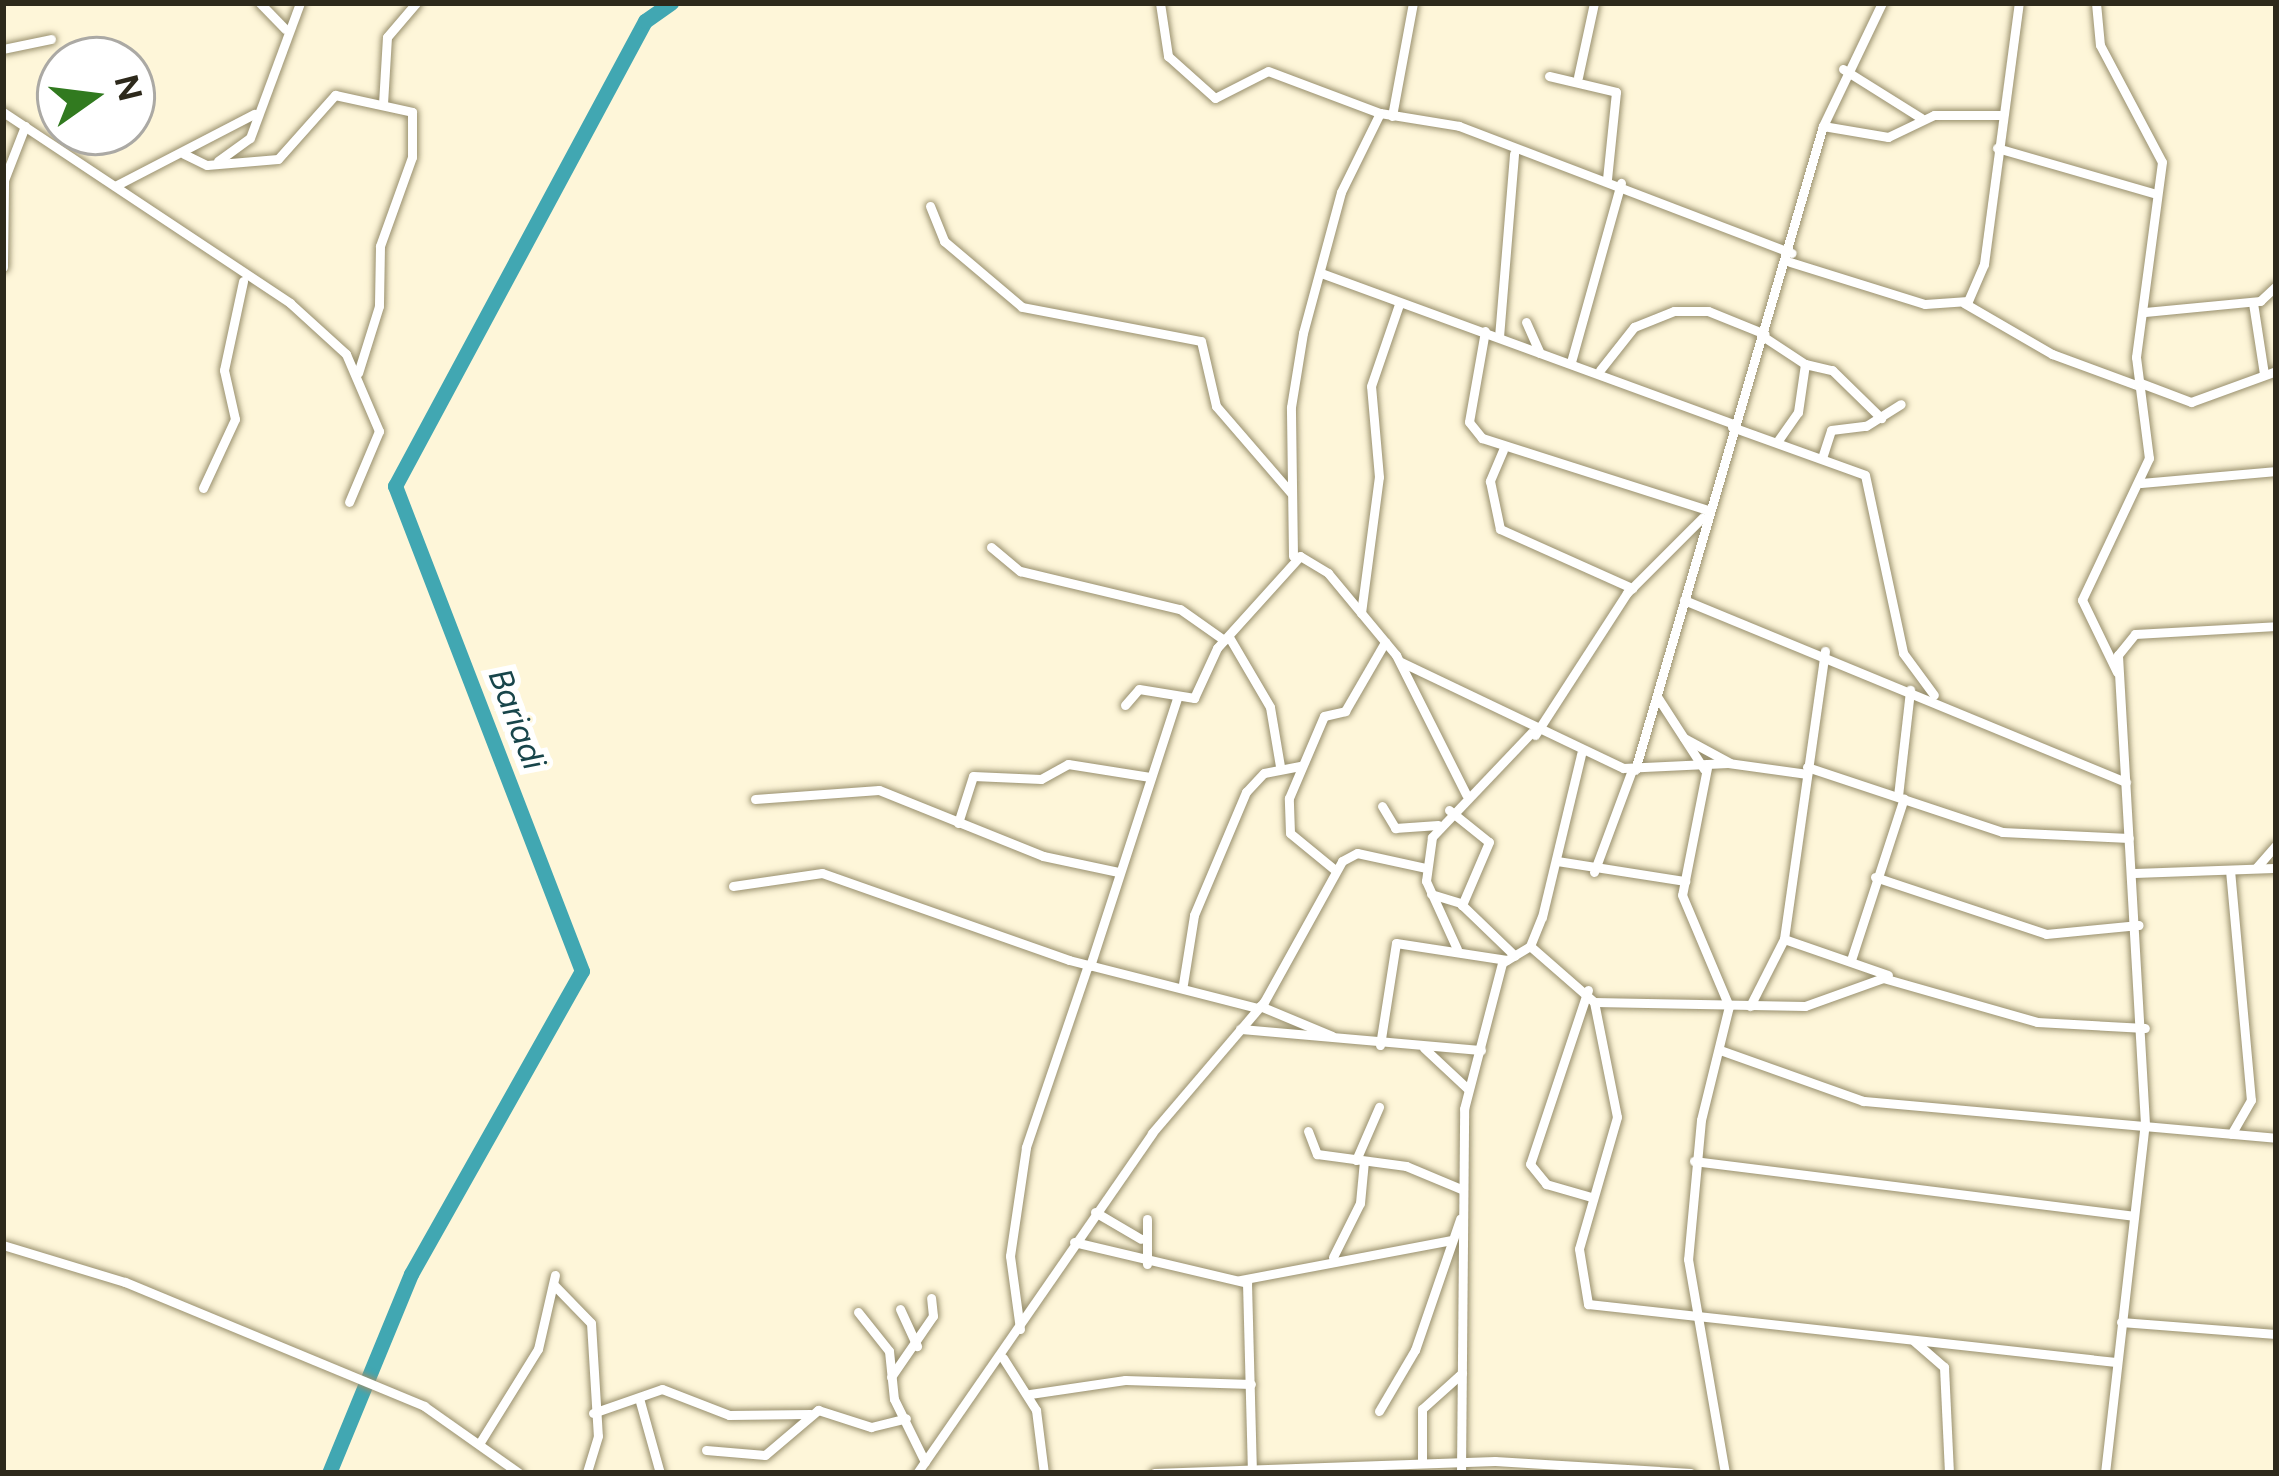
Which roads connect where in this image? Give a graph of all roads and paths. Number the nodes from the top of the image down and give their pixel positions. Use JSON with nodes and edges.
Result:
{"nodes":[{"id":1,"x":260,"y":3,"type":"edge"},
{"id":2,"x":300,"y":3,"type":"edge"},
{"id":3,"x":416,"y":3,"type":"edge"},
{"id":4,"x":1160,"y":3,"type":"edge"},
{"id":5,"x":1413,"y":3,"type":"edge"},
{"id":6,"x":1594,"y":3,"type":"edge"},
{"id":7,"x":1882,"y":3,"type":"edge"},
{"id":8,"x":2019,"y":3,"type":"edge"},
{"id":9,"x":2096,"y":3,"type":"edge"},
{"id":10,"x":287,"y":32,"type":"junction"},
{"id":11,"x":36,"y":42,"type":"edge"},
{"id":12,"x":3,"y":49,"type":"edge"},
{"id":13,"x":1843,"y":69,"type":"junction"},
{"id":14,"x":1550,"y":76,"type":"dead end"},
{"id":15,"x":1578,"y":76,"type":"junction"},
{"id":16,"x":383,"y":104,"type":"junction"},
{"id":17,"x":3,"y":112,"type":"edge"},
{"id":18,"x":1380,"y":113,"type":"junction"},
{"id":19,"x":254,"y":114,"type":"junction"},
{"id":20,"x":2003,"y":115,"type":"junction"},
{"id":21,"x":1392,"y":116,"type":"junction"},
{"id":22,"x":1921,"y":118,"type":"junction"},
{"id":23,"x":25,"y":126,"type":"junction"},
{"id":24,"x":1823,"y":126,"type":"junction"},
{"id":25,"x":1996,"y":148,"type":"junction"},
{"id":26,"x":184,"y":154,"type":"junction"},
{"id":27,"x":1514,"y":154,"type":"junction"},
{"id":28,"x":215,"y":164,"type":"junction"},
{"id":29,"x":1607,"y":179,"type":"junction"},
{"id":30,"x":1621,"y":183,"type":"junction"},
{"id":31,"x":115,"y":186,"type":"junction"},
{"id":32,"x":2156,"y":194,"type":"junction"},
{"id":33,"x":930,"y":206,"type":"dead end"},
{"id":34,"x":1791,"y":258,"type":"junction"},
{"id":35,"x":3,"y":267,"type":"edge"},
{"id":36,"x":1321,"y":273,"type":"junction"},
{"id":37,"x":243,"y":281,"type":"junction"},
{"id":38,"x":2276,"y":286,"type":"edge"},
{"id":39,"x":1964,"y":303,"type":"junction"},
{"id":40,"x":2253,"y":303,"type":"junction"},
{"id":41,"x":1399,"y":304,"type":"junction"},
{"id":42,"x":2146,"y":312,"type":"junction"},
{"id":43,"x":1526,"y":322,"type":"dead end"},
{"id":44,"x":1485,"y":332,"type":"junction"},
{"id":45,"x":1764,"y":336,"type":"junction"},
{"id":46,"x":1499,"y":337,"type":"junction"},
{"id":47,"x":1540,"y":353,"type":"junction"},
{"id":48,"x":1571,"y":362,"type":"junction"},
{"id":49,"x":1805,"y":364,"type":"junction"},
{"id":50,"x":1600,"y":370,"type":"junction"},
{"id":51,"x":2276,"y":371,"type":"edge"},
{"id":52,"x":358,"y":373,"type":"junction"},
{"id":53,"x":2264,"y":374,"type":"junction"},
{"id":54,"x":2139,"y":384,"type":"junction"},
{"id":55,"x":1901,"y":404,"type":"dead end"},
{"id":56,"x":1881,"y":418,"type":"junction"},
{"id":57,"x":1733,"y":426,"type":"junction"},
{"id":58,"x":1778,"y":441,"type":"junction"},
{"id":59,"x":1502,"y":450,"type":"junction"},
{"id":60,"x":1822,"y":458,"type":"junction"},
{"id":61,"x":2276,"y":471,"type":"edge"},
{"id":62,"x":2141,"y":483,"type":"junction"},
{"id":63,"x":203,"y":488,"type":"dead end"},
{"id":64,"x":1292,"y":494,"type":"junction"},
{"id":65,"x":350,"y":502,"type":"dead end"},
{"id":66,"x":1707,"y":512,"type":"junction"},
{"id":67,"x":991,"y":547,"type":"dead end"},
{"id":68,"x":1292,"y":556,"type":"junction"},
{"id":69,"x":1632,"y":588,"type":"junction"},
{"id":70,"x":1684,"y":600,"type":"junction"},
{"id":71,"x":1361,"y":613,"type":"junction"},
{"id":72,"x":2276,"y":626,"type":"edge"},
{"id":73,"x":1226,"y":638,"type":"junction"},
{"id":74,"x":1385,"y":642,"type":"junction"},
{"id":75,"x":1825,"y":651,"type":"junction"},
{"id":76,"x":1399,"y":660,"type":"junction"},
{"id":77,"x":2117,"y":672,"type":"junction"},
{"id":78,"x":1910,"y":690,"type":"junction"},
{"id":79,"x":1934,"y":695,"type":"junction"},
{"id":80,"x":1177,"y":698,"type":"junction"},
{"id":81,"x":1658,"y":698,"type":"junction"},
{"id":82,"x":1125,"y":705,"type":"dead end"},
{"id":83,"x":1533,"y":734,"type":"junction"},
{"id":84,"x":1684,"y":738,"type":"junction"},
{"id":85,"x":1581,"y":754,"type":"junction"},
{"id":86,"x":1730,"y":763,"type":"junction"},
{"id":87,"x":1280,"y":766,"type":"junction"},
{"id":88,"x":1301,"y":766,"type":"junction"},
{"id":89,"x":1705,"y":768,"type":"junction"},
{"id":90,"x":1634,"y":770,"type":"junction"},
{"id":91,"x":1807,"y":770,"type":"junction"},
{"id":92,"x":1150,"y":777,"type":"junction"},
{"id":93,"x":2126,"y":782,"type":"junction"},
{"id":94,"x":1466,"y":794,"type":"junction"},
{"id":95,"x":1901,"y":797,"type":"junction"},
{"id":96,"x":755,"y":799,"type":"dead end"},
{"id":97,"x":1382,"y":806,"type":"dead end"},
{"id":98,"x":1449,"y":811,"type":"junction"},
{"id":99,"x":958,"y":823,"type":"junction"},
{"id":100,"x":1438,"y":825,"type":"junction"},
{"id":101,"x":2129,"y":838,"type":"junction"},
{"id":102,"x":2276,"y":844,"type":"edge"},
{"id":103,"x":1557,"y":861,"type":"junction"},
{"id":104,"x":1426,"y":868,"type":"junction"},
{"id":105,"x":2256,"y":868,"type":"junction"},
{"id":106,"x":2276,"y":868,"type":"edge"},
{"id":107,"x":1335,"y":870,"type":"junction"},
{"id":108,"x":2230,"y":870,"type":"junction"},
{"id":109,"x":1118,"y":872,"type":"junction"},
{"id":110,"x":1594,"y":872,"type":"junction"},
{"id":111,"x":2132,"y":873,"type":"junction"},
{"id":112,"x":1875,"y":878,"type":"junction"},
{"id":113,"x":1685,"y":881,"type":"junction"},
{"id":114,"x":734,"y":886,"type":"dead end"},
{"id":115,"x":1431,"y":894,"type":"junction"},
{"id":116,"x":1462,"y":905,"type":"junction"},
{"id":117,"x":2139,"y":925,"type":"junction"},
{"id":118,"x":1784,"y":939,"type":"junction"},
{"id":119,"x":1531,"y":946,"type":"junction"},
{"id":120,"x":1456,"y":949,"type":"junction"},
{"id":121,"x":1511,"y":958,"type":"junction"},
{"id":122,"x":1851,"y":960,"type":"junction"},
{"id":123,"x":1089,"y":966,"type":"junction"},
{"id":124,"x":1183,"y":984,"type":"junction"},
{"id":125,"x":1910,"y":984,"type":"junction"},
{"id":126,"x":1588,"y":991,"type":"junction"},
{"id":127,"x":1594,"y":1002,"type":"junction"},
{"id":128,"x":1730,"y":1006,"type":"junction"},
{"id":129,"x":1750,"y":1006,"type":"junction"},
{"id":130,"x":1259,"y":1007,"type":"junction"},
{"id":131,"x":2145,"y":1028,"type":"junction"},
{"id":132,"x":1240,"y":1030,"type":"junction"},
{"id":133,"x":1335,"y":1037,"type":"junction"},
{"id":134,"x":1380,"y":1045,"type":"junction"},
{"id":135,"x":1424,"y":1048,"type":"junction"},
{"id":136,"x":1481,"y":1050,"type":"junction"},
{"id":137,"x":1720,"y":1050,"type":"junction"},
{"id":138,"x":1468,"y":1089,"type":"junction"},
{"id":139,"x":1379,"y":1107,"type":"dead end"},
{"id":140,"x":2144,"y":1124,"type":"junction"},
{"id":141,"x":1308,"y":1132,"type":"dead end"},
{"id":142,"x":2231,"y":1134,"type":"junction"},
{"id":143,"x":2276,"y":1138,"type":"edge"},
{"id":144,"x":1360,"y":1160,"type":"junction"},
{"id":145,"x":1694,"y":1161,"type":"junction"},
{"id":146,"x":1461,"y":1189,"type":"junction"},
{"id":147,"x":1591,"y":1197,"type":"junction"},
{"id":148,"x":1095,"y":1212,"type":"junction"},
{"id":149,"x":1461,"y":1216,"type":"junction"},
{"id":150,"x":2133,"y":1216,"type":"junction"},
{"id":151,"x":1147,"y":1220,"type":"dead end"},
{"id":152,"x":1340,"y":1235,"type":"junction"},
{"id":153,"x":1141,"y":1240,"type":"junction"},
{"id":154,"x":1451,"y":1240,"type":"junction"},
{"id":155,"x":1074,"y":1242,"type":"junction"},
{"id":156,"x":3,"y":1245,"type":"edge"},
{"id":157,"x":1354,"y":1256,"type":"junction"},
{"id":158,"x":1333,"y":1257,"type":"junction"},
{"id":159,"x":1147,"y":1264,"type":"junction"},
{"id":160,"x":1240,"y":1280,"type":"junction"},
{"id":161,"x":931,"y":1298,"type":"dead end"},
{"id":162,"x":900,"y":1309,"type":"dead end"},
{"id":163,"x":858,"y":1312,"type":"dead end"},
{"id":164,"x":1697,"y":1313,"type":"junction"},
{"id":165,"x":2120,"y":1322,"type":"junction"},
{"id":166,"x":2276,"y":1330,"type":"edge"},
{"id":167,"x":1020,"y":1332,"type":"junction"},
{"id":168,"x":1910,"y":1338,"type":"junction"},
{"id":169,"x":917,"y":1346,"type":"junction"},
{"id":170,"x":1004,"y":1358,"type":"junction"},
{"id":171,"x":2116,"y":1362,"type":"junction"},
{"id":172,"x":1462,"y":1373,"type":"junction"},
{"id":173,"x":891,"y":1377,"type":"junction"},
{"id":174,"x":1251,"y":1384,"type":"junction"},
{"id":175,"x":1030,"y":1394,"type":"junction"},
{"id":176,"x":639,"y":1398,"type":"junction"},
{"id":177,"x":1379,"y":1411,"type":"dead end"},
{"id":178,"x":593,"y":1414,"type":"junction"},
{"id":179,"x":810,"y":1414,"type":"junction"},
{"id":180,"x":907,"y":1418,"type":"junction"},
{"id":181,"x":479,"y":1444,"type":"junction"},
{"id":182,"x":706,"y":1450,"type":"dead end"},
{"id":183,"x":925,"y":1462,"type":"junction"},
{"id":184,"x":1421,"y":1463,"type":"junction"},
{"id":185,"x":1462,"y":1468,"type":"edge"},
{"id":186,"x":1252,"y":1471,"type":"edge"},
{"id":187,"x":519,"y":1473,"type":"edge"},
{"id":188,"x":587,"y":1473,"type":"edge"},
{"id":189,"x":659,"y":1473,"type":"edge"},
{"id":190,"x":917,"y":1473,"type":"edge"},
{"id":191,"x":1044,"y":1473,"type":"edge"},
{"id":192,"x":1154,"y":1473,"type":"edge"},
{"id":193,"x":1691,"y":1473,"type":"edge"},
{"id":194,"x":1725,"y":1473,"type":"edge"},
{"id":195,"x":1949,"y":1473,"type":"edge"},
{"id":196,"x":2105,"y":1473,"type":"edge"}],
"edges":[{"from":1,"to":10,"type":"street"},
{"from":2,"to":10,"type":"street"},
{"from":3,"to":16,"type":"street"},
{"from":4,"to":18,"type":"street"},
{"from":5,"to":21,"type":"street"},
{"from":6,"to":15,"type":"street"},
{"from":7,"to":13,"type":"street"},
{"from":8,"to":20,"type":"street"},
{"from":9,"to":32,"type":"street"},
{"from":10,"to":19,"type":"street"},
{"from":11,"to":12,"type":"street"},
{"from":13,"to":22,"type":"street"},
{"from":13,"to":24,"type":"street"},
{"from":14,"to":15,"type":"street"},
{"from":15,"to":29,"type":"street"},
{"from":16,"to":28,"type":"street"},
{"from":16,"to":52,"type":"street"},
{"from":17,"to":23,"type":"street"},
{"from":18,"to":21,"type":"street"},
{"from":18,"to":36,"type":"street"},
{"from":19,"to":26,"type":"street"},
{"from":19,"to":28,"type":"street"},
{"from":20,"to":22,"type":"street"},
{"from":20,"to":25,"type":"street"},
{"from":21,"to":27,"type":"street"},
{"from":22,"to":24,"type":"street"},
{"from":23,"to":31,"type":"street"},
{"from":23,"to":35,"type":"street"},
{"from":24,"to":34,"type":"street"},
{"from":25,"to":32,"type":"street"},
{"from":25,"to":39,"type":"street"},
{"from":26,"to":28,"type":"street"},
{"from":26,"to":31,"type":"street"},
{"from":27,"to":29,"type":"street"},
{"from":27,"to":46,"type":"street"},
{"from":29,"to":30,"type":"street"},
{"from":30,"to":34,"type":"street"},
{"from":30,"to":48,"type":"street"},
{"from":31,"to":37,"type":"street"},
{"from":32,"to":42,"type":"street"},
{"from":33,"to":64,"type":"street"},
{"from":34,"to":39,"type":"street"},
{"from":34,"to":45,"type":"street"},
{"from":36,"to":41,"type":"street"},
{"from":36,"to":64,"type":"street"},
{"from":37,"to":52,"type":"street"},
{"from":37,"to":63,"type":"street"},
{"from":38,"to":40,"type":"street"},
{"from":39,"to":54,"type":"street"},
{"from":40,"to":42,"type":"street"},
{"from":40,"to":53,"type":"street"},
{"from":41,"to":44,"type":"street"},
{"from":41,"to":71,"type":"street"},
{"from":42,"to":54,"type":"street"},
{"from":43,"to":47,"type":"street"},
{"from":44,"to":46,"type":"street"},
{"from":44,"to":59,"type":"street"},
{"from":45,"to":49,"type":"street"},
{"from":45,"to":50,"type":"street"},
{"from":45,"to":57,"type":"street"},
{"from":46,"to":47,"type":"street"},
{"from":47,"to":48,"type":"street"},
{"from":48,"to":50,"type":"street"},
{"from":49,"to":56,"type":"street"},
{"from":49,"to":58,"type":"street"},
{"from":50,"to":57,"type":"street"},
{"from":51,"to":53,"type":"street"},
{"from":52,"to":65,"type":"street"},
{"from":53,"to":54,"type":"street"},
{"from":54,"to":62,"type":"street"},
{"from":55,"to":56,"type":"street"},
{"from":56,"to":60,"type":"street"},
{"from":57,"to":58,"type":"street"},
{"from":57,"to":66,"type":"street"},
{"from":58,"to":60,"type":"street"},
{"from":59,"to":66,"type":"street"},
{"from":59,"to":69,"type":"street"},
{"from":60,"to":79,"type":"street"},
{"from":61,"to":62,"type":"street"},
{"from":62,"to":77,"type":"street"},
{"from":64,"to":68,"type":"street"},
{"from":66,"to":69,"type":"street"},
{"from":66,"to":70,"type":"street"},
{"from":67,"to":73,"type":"street"},
{"from":68,"to":71,"type":"street"},
{"from":68,"to":73,"type":"street"},
{"from":69,"to":83,"type":"street"},
{"from":70,"to":75,"type":"street"},
{"from":70,"to":81,"type":"street"},
{"from":71,"to":74,"type":"street"},
{"from":72,"to":77,"type":"street"},
{"from":73,"to":80,"type":"street"},
{"from":73,"to":87,"type":"street"},
{"from":74,"to":76,"type":"street"},
{"from":74,"to":88,"type":"street"},
{"from":75,"to":78,"type":"street"},
{"from":75,"to":91,"type":"street"},
{"from":76,"to":83,"type":"street"},
{"from":76,"to":94,"type":"street"},
{"from":77,"to":93,"type":"street"},
{"from":78,"to":79,"type":"street"},
{"from":78,"to":95,"type":"street"},
{"from":79,"to":93,"type":"street"},
{"from":80,"to":82,"type":"street"},
{"from":80,"to":92,"type":"street"},
{"from":81,"to":84,"type":"street"},
{"from":81,"to":90,"type":"street"},
{"from":83,"to":85,"type":"street"},
{"from":83,"to":94,"type":"street"},
{"from":84,"to":86,"type":"street"},
{"from":84,"to":89,"type":"street"},
{"from":85,"to":90,"type":"street"},
{"from":85,"to":103,"type":"street"},
{"from":86,"to":89,"type":"street"},
{"from":86,"to":91,"type":"street"},
{"from":87,"to":88,"type":"street"},
{"from":87,"to":124,"type":"street"},
{"from":88,"to":107,"type":"street"},
{"from":89,"to":90,"type":"street"},
{"from":89,"to":113,"type":"street"},
{"from":90,"to":110,"type":"street"},
{"from":91,"to":95,"type":"street"},
{"from":91,"to":118,"type":"street"},
{"from":92,"to":99,"type":"street"},
{"from":92,"to":109,"type":"street"},
{"from":93,"to":101,"type":"street"},
{"from":94,"to":98,"type":"street"},
{"from":95,"to":101,"type":"street"},
{"from":95,"to":112,"type":"street"},
{"from":96,"to":99,"type":"street"},
{"from":97,"to":100,"type":"street"},
{"from":98,"to":100,"type":"street"},
{"from":98,"to":116,"type":"street"},
{"from":99,"to":109,"type":"street"},
{"from":100,"to":104,"type":"street"},
{"from":101,"to":111,"type":"street"},
{"from":102,"to":105,"type":"street"},
{"from":103,"to":110,"type":"street"},
{"from":103,"to":119,"type":"street"},
{"from":104,"to":107,"type":"street"},
{"from":104,"to":115,"type":"street"},
{"from":105,"to":106,"type":"street"},
{"from":105,"to":108,"type":"street"},
{"from":107,"to":130,"type":"street"},
{"from":108,"to":111,"type":"street"},
{"from":108,"to":142,"type":"street"},
{"from":109,"to":123,"type":"street"},
{"from":110,"to":113,"type":"street"},
{"from":111,"to":117,"type":"street"},
{"from":112,"to":117,"type":"street"},
{"from":112,"to":122,"type":"street"},
{"from":113,"to":128,"type":"street"},
{"from":114,"to":123,"type":"street"},
{"from":115,"to":116,"type":"street"},
{"from":115,"to":120,"type":"street"},
{"from":116,"to":121,"type":"street"},
{"from":117,"to":131,"type":"street"},
{"from":118,"to":122,"type":"street"},
{"from":118,"to":129,"type":"street"},
{"from":119,"to":121,"type":"street"},
{"from":119,"to":126,"type":"street"},
{"from":120,"to":121,"type":"street"},
{"from":120,"to":134,"type":"street"},
{"from":121,"to":136,"type":"street"},
{"from":122,"to":125,"type":"street"},
{"from":123,"to":124,"type":"street"},
{"from":123,"to":167,"type":"street"},
{"from":124,"to":130,"type":"street"},
{"from":125,"to":129,"type":"street"},
{"from":125,"to":131,"type":"street"},
{"from":126,"to":127,"type":"street"},
{"from":126,"to":147,"type":"street"},
{"from":127,"to":128,"type":"street"},
{"from":127,"to":147,"type":"street"},
{"from":128,"to":129,"type":"street"},
{"from":128,"to":137,"type":"street"},
{"from":130,"to":132,"type":"street"},
{"from":130,"to":133,"type":"street"},
{"from":131,"to":140,"type":"street"},
{"from":132,"to":133,"type":"street"},
{"from":132,"to":148,"type":"street"},
{"from":133,"to":134,"type":"street"},
{"from":134,"to":135,"type":"street"},
{"from":135,"to":136,"type":"street"},
{"from":135,"to":138,"type":"street"},
{"from":136,"to":138,"type":"street"},
{"from":137,"to":140,"type":"street"},
{"from":137,"to":145,"type":"street"},
{"from":138,"to":146,"type":"street"},
{"from":139,"to":144,"type":"street"},
{"from":140,"to":142,"type":"street"},
{"from":140,"to":150,"type":"street"},
{"from":141,"to":144,"type":"street"},
{"from":142,"to":143,"type":"street"},
{"from":144,"to":146,"type":"street"},
{"from":144,"to":152,"type":"street"},
{"from":145,"to":150,"type":"street"},
{"from":145,"to":164,"type":"street"},
{"from":146,"to":149,"type":"street"},
{"from":147,"to":164,"type":"street"},
{"from":148,"to":153,"type":"street"},
{"from":148,"to":155,"type":"street"},
{"from":149,"to":154,"type":"street"},
{"from":149,"to":172,"type":"street"},
{"from":150,"to":165,"type":"street"},
{"from":151,"to":153,"type":"street"},
{"from":152,"to":157,"type":"street"},
{"from":152,"to":158,"type":"street"},
{"from":153,"to":159,"type":"street"},
{"from":154,"to":157,"type":"street"},
{"from":154,"to":177,"type":"street"},
{"from":155,"to":159,"type":"street"},
{"from":155,"to":167,"type":"street"},
{"from":156,"to":181,"type":"street"},
{"from":157,"to":158,"type":"street"},
{"from":158,"to":160,"type":"street"},
{"from":159,"to":160,"type":"street"},
{"from":160,"to":174,"type":"street"},
{"from":161,"to":169,"type":"street"},
{"from":162,"to":169,"type":"street"},
{"from":163,"to":173,"type":"street"},
{"from":164,"to":168,"type":"street"},
{"from":164,"to":194,"type":"street"},
{"from":165,"to":166,"type":"street"},
{"from":165,"to":171,"type":"street"},
{"from":167,"to":170,"type":"street"},
{"from":168,"to":171,"type":"street"},
{"from":168,"to":195,"type":"street"},
{"from":169,"to":173,"type":"street"},
{"from":170,"to":175,"type":"street"},
{"from":170,"to":183,"type":"street"},
{"from":171,"to":196,"type":"street"},
{"from":172,"to":184,"type":"street"},
{"from":172,"to":185,"type":"street"},
{"from":173,"to":180,"type":"street"},
{"from":174,"to":175,"type":"street"},
{"from":174,"to":186,"type":"street"},
{"from":175,"to":191,"type":"street"},
{"from":176,"to":178,"type":"street"},
{"from":176,"to":179,"type":"street"},
{"from":176,"to":189,"type":"street"},
{"from":178,"to":181,"type":"street"},
{"from":178,"to":188,"type":"street"},
{"from":179,"to":180,"type":"street"},
{"from":179,"to":182,"type":"street"},
{"from":180,"to":183,"type":"street"},
{"from":181,"to":187,"type":"street"},
{"from":183,"to":190,"type":"street"},
{"from":184,"to":185,"type":"street"},
{"from":184,"to":186,"type":"street"},
{"from":185,"to":193,"type":"street"},
{"from":186,"to":192,"type":"street"}]}
